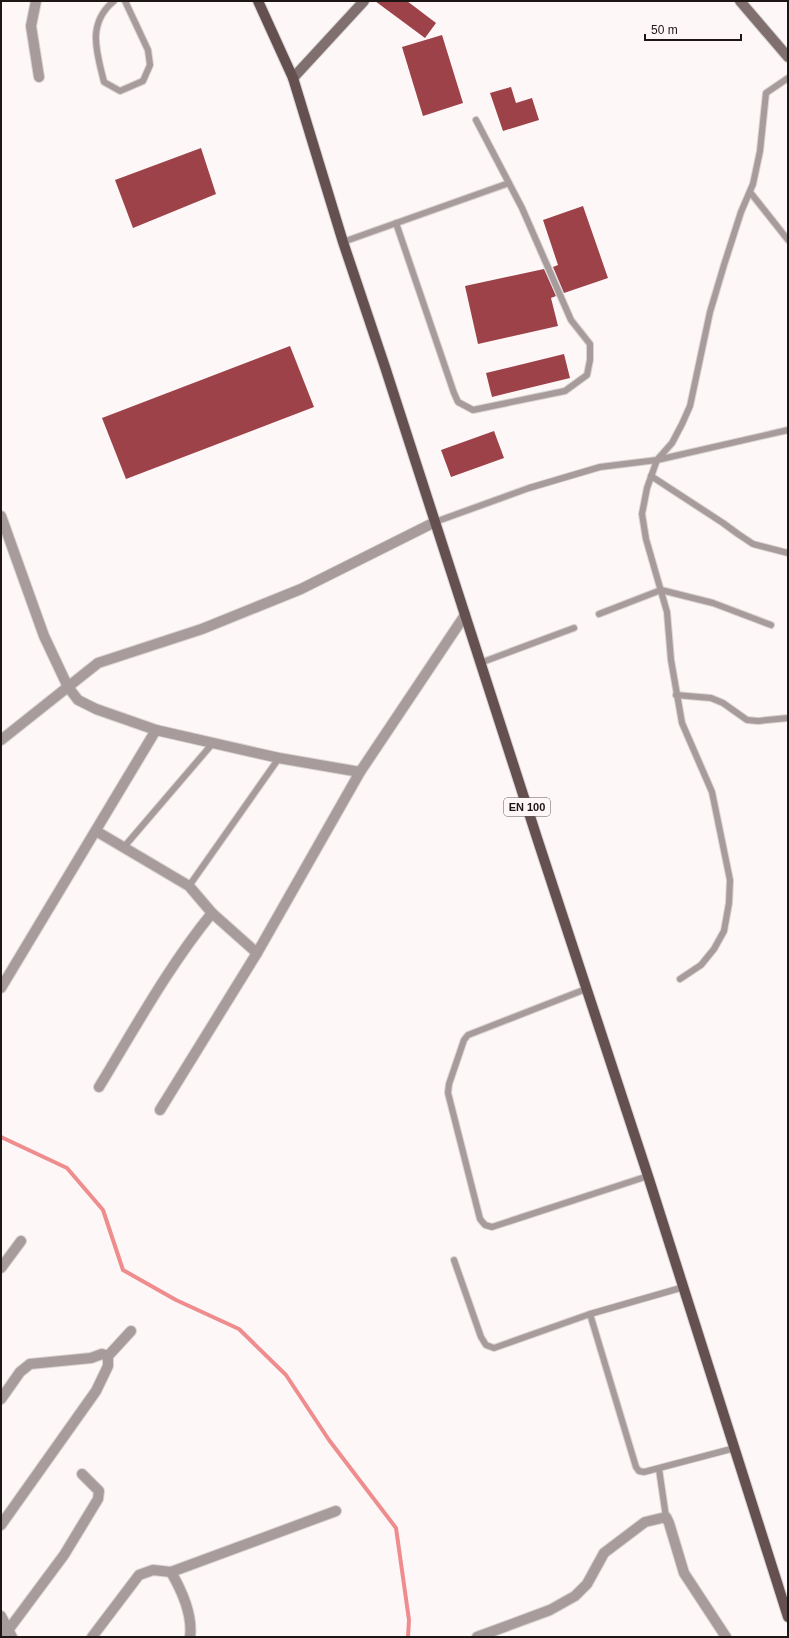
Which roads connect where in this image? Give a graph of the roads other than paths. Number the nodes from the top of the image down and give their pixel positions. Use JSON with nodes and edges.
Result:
{"nodes":[{"id":1,"x":36,"y":1,"type":"edge"},
{"id":2,"x":114,"y":1,"type":"edge"},
{"id":3,"x":125,"y":1,"type":"edge"},
{"id":4,"x":258,"y":1,"type":"edge"},
{"id":5,"x":364,"y":1,"type":"edge"},
{"id":6,"x":740,"y":1,"type":"edge"},
{"id":7,"x":788,"y":57,"type":"edge"},
{"id":8,"x":39,"y":77,"type":"dead end"},
{"id":9,"x":293,"y":78,"type":"junction"},
{"id":10,"x":788,"y":78,"type":"edge"},
{"id":11,"x":476,"y":120,"type":"dead end"},
{"id":12,"x":509,"y":184,"type":"junction"},
{"id":13,"x":750,"y":192,"type":"junction"},
{"id":14,"x":396,"y":223,"type":"junction"},
{"id":15,"x":788,"y":240,"type":"edge"},
{"id":16,"x":343,"y":242,"type":"junction"},
{"id":17,"x":788,"y":430,"type":"edge"},
{"id":18,"x":657,"y":460,"type":"junction"},
{"id":19,"x":651,"y":476,"type":"junction"},
{"id":20,"x":1,"y":516,"type":"edge"},
{"id":21,"x":435,"y":522,"type":"junction"},
{"id":22,"x":788,"y":553,"type":"edge"},
{"id":23,"x":661,"y":590,"type":"junction"},
{"id":24,"x":599,"y":614,"type":"dead end"},
{"id":25,"x":465,"y":615,"type":"junction"},
{"id":26,"x":772,"y":625,"type":"dead end"},
{"id":27,"x":574,"y":628,"type":"dead end"},
{"id":28,"x":480,"y":663,"type":"junction"},
{"id":29,"x":68,"y":687,"type":"junction"},
{"id":30,"x":676,"y":695,"type":"junction"},
{"id":31,"x":788,"y":718,"type":"edge"},
{"id":32,"x":156,"y":730,"type":"junction"},
{"id":33,"x":1,"y":740,"type":"edge"},
{"id":34,"x":212,"y":743,"type":"junction"},
{"id":35,"x":279,"y":758,"type":"junction"},
{"id":36,"x":360,"y":772,"type":"junction"},
{"id":37,"x":96,"y":831,"type":"junction"},
{"id":38,"x":124,"y":847,"type":"junction"},
{"id":39,"x":189,"y":886,"type":"junction"},
{"id":40,"x":212,"y":914,"type":"junction"},
{"id":41,"x":256,"y":953,"type":"junction"},
{"id":42,"x":680,"y":979,"type":"dead end"},
{"id":43,"x":1,"y":988,"type":"edge"},
{"id":44,"x":586,"y":989,"type":"junction"},
{"id":45,"x":100,"y":1087,"type":"dead end"},
{"id":46,"x":160,"y":1110,"type":"dead end"},
{"id":47,"x":648,"y":1176,"type":"junction"},
{"id":48,"x":21,"y":1241,"type":"dead end"},
{"id":49,"x":454,"y":1260,"type":"dead end"},
{"id":50,"x":1,"y":1268,"type":"edge"},
{"id":51,"x":684,"y":1287,"type":"junction"},
{"id":52,"x":590,"y":1314,"type":"junction"},
{"id":53,"x":131,"y":1330,"type":"dead end"},
{"id":54,"x":108,"y":1356,"type":"junction"},
{"id":55,"x":1,"y":1399,"type":"edge"},
{"id":56,"x":735,"y":1448,"type":"junction"},
{"id":57,"x":659,"y":1469,"type":"junction"},
{"id":58,"x":82,"y":1474,"type":"dead end"},
{"id":59,"x":336,"y":1511,"type":"dead end"},
{"id":60,"x":666,"y":1516,"type":"junction"},
{"id":61,"x":1,"y":1525,"type":"edge"},
{"id":62,"x":171,"y":1572,"type":"junction"},
{"id":63,"x":1,"y":1616,"type":"edge"},
{"id":64,"x":788,"y":1617,"type":"edge"},
{"id":65,"x":8,"y":1634,"type":"edge"},
{"id":66,"x":92,"y":1637,"type":"edge"},
{"id":67,"x":190,"y":1637,"type":"edge"},
{"id":68,"x":477,"y":1637,"type":"edge"},
{"id":69,"x":726,"y":1637,"type":"edge"}],
"edges":[{"from":1,"to":8,"type":"street"},
{"from":2,"to":3,"type":"lane"},
{"from":4,"to":9,"type":"main road","number":"EN 100"},
{"from":5,"to":9,"type":"street"},
{"from":6,"to":7,"type":"street"},
{"from":9,"to":16,"type":"main road","number":"EN 100"},
{"from":10,"to":13,"type":"lane"},
{"from":11,"to":12,"type":"lane"},
{"from":12,"to":14,"type":"lane"},
{"from":12,"to":14,"type":"lane"},
{"from":13,"to":15,"type":"lane"},
{"from":13,"to":18,"type":"lane"},
{"from":14,"to":16,"type":"lane"},
{"from":16,"to":21,"type":"main road","number":"EN 100"},
{"from":17,"to":18,"type":"lane"},
{"from":18,"to":19,"type":"lane"},
{"from":18,"to":21,"type":"lane"},
{"from":19,"to":22,"type":"lane"},
{"from":19,"to":23,"type":"lane"},
{"from":20,"to":29,"type":"street"},
{"from":21,"to":25,"type":"main road","number":"EN 100"},
{"from":21,"to":29,"type":"street"},
{"from":23,"to":24,"type":"lane"},
{"from":23,"to":26,"type":"lane"},
{"from":23,"to":30,"type":"lane"},
{"from":25,"to":28,"type":"main road","number":"EN 100"},
{"from":25,"to":36,"type":"street"},
{"from":27,"to":28,"type":"lane"},
{"from":28,"to":44,"type":"main road","number":"EN 100"},
{"from":29,"to":32,"type":"street"},
{"from":29,"to":33,"type":"street"},
{"from":30,"to":31,"type":"lane"},
{"from":30,"to":42,"type":"lane"},
{"from":32,"to":34,"type":"street"},
{"from":32,"to":37,"type":"street"},
{"from":34,"to":35,"type":"street"},
{"from":34,"to":38,"type":"lane"},
{"from":35,"to":36,"type":"street"},
{"from":35,"to":39,"type":"lane"},
{"from":36,"to":41,"type":"street"},
{"from":37,"to":38,"type":"street"},
{"from":37,"to":43,"type":"street"},
{"from":38,"to":39,"type":"street"},
{"from":39,"to":40,"type":"street"},
{"from":40,"to":41,"type":"street"},
{"from":40,"to":45,"type":"street"},
{"from":41,"to":46,"type":"street"},
{"from":44,"to":47,"type":"main road","number":"EN 100"},
{"from":44,"to":47,"type":"lane"},
{"from":47,"to":51,"type":"main road","number":"EN 100"},
{"from":48,"to":50,"type":"street"},
{"from":49,"to":52,"type":"lane"},
{"from":51,"to":52,"type":"lane"},
{"from":51,"to":56,"type":"main road","number":"EN 100"},
{"from":52,"to":57,"type":"lane"},
{"from":53,"to":54,"type":"street"},
{"from":54,"to":55,"type":"street"},
{"from":54,"to":61,"type":"street"},
{"from":56,"to":57,"type":"lane"},
{"from":56,"to":64,"type":"main road","number":"EN 100"},
{"from":57,"to":60,"type":"lane"},
{"from":58,"to":65,"type":"street"},
{"from":59,"to":62,"type":"street"},
{"from":60,"to":68,"type":"street"},
{"from":60,"to":69,"type":"street"},
{"from":62,"to":66,"type":"street"},
{"from":62,"to":67,"type":"street"},
{"from":63,"to":65,"type":"street"}]}
